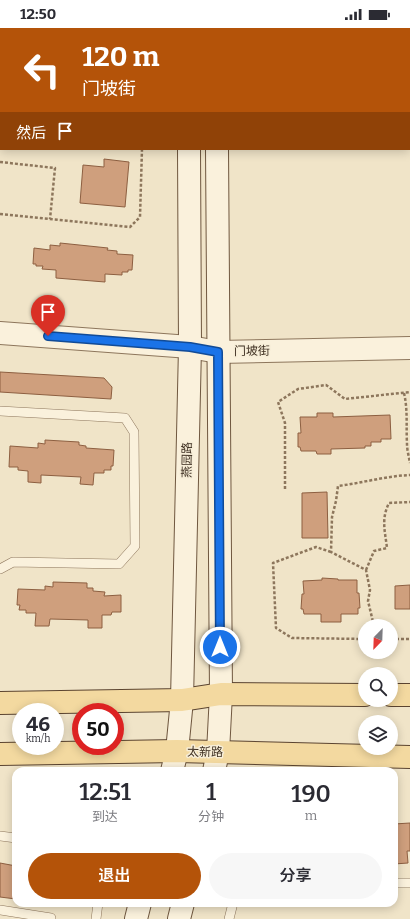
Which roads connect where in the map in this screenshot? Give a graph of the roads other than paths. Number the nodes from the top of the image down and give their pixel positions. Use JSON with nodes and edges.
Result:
{"nodes":[{"id":1,"x":188,"y":150,"type":"edge"},
{"id":2,"x":216,"y":150,"type":"edge"},
{"id":3,"x":0,"y":333,"type":"edge"},
{"id":4,"x":190,"y":347,"type":"junction"},
{"id":5,"x":410,"y":348,"type":"edge"},
{"id":6,"x":218,"y":352,"type":"junction"},
{"id":7,"x":0,"y":411,"type":"edge"},
{"id":8,"x":0,"y":570,"type":"edge"},
{"id":9,"x":220,"y":694,"type":"junction"},
{"id":10,"x":358,"y":695,"type":"edge"},
{"id":11,"x":398,"y":695,"type":"edge"},
{"id":12,"x":410,"y":695,"type":"edge"},
{"id":13,"x":182,"y":700,"type":"junction"},
{"id":14,"x":0,"y":703,"type":"edge"},
{"id":15,"x":0,"y":754,"type":"edge"},
{"id":16,"x":410,"y":757,"type":"edge"},
{"id":17,"x":174,"y":761,"type":"edge"},
{"id":18,"x":216,"y":761,"type":"edge"},
{"id":19,"x":0,"y":836,"type":"edge"},
{"id":20,"x":12,"y":838,"type":"edge"},
{"id":21,"x":398,"y":883,"type":"edge"},
{"id":22,"x":410,"y":883,"type":"edge"},
{"id":23,"x":98,"y":907,"type":"edge"},
{"id":24,"x":139,"y":907,"type":"edge"},
{"id":25,"x":182,"y":907,"type":"edge"},
{"id":26,"x":232,"y":907,"type":"edge"},
{"id":27,"x":0,"y":910,"type":"edge"},
{"id":28,"x":51,"y":918,"type":"edge"},
{"id":29,"x":96,"y":919,"type":"edge"},
{"id":30,"x":136,"y":919,"type":"edge"},
{"id":31,"x":179,"y":919,"type":"edge"},
{"id":32,"x":229,"y":919,"type":"edge"}],
"edges":[{"from":1,"to":4,"type":"main road","name":"燕园路"},
{"from":2,"to":6,"type":"main road"},
{"from":3,"to":4,"type":"main road","name":"门坡街"},
{"from":4,"to":6,"type":"main road","name":"门坡街"},
{"from":4,"to":13,"type":"main road","name":"燕园路"},
{"from":5,"to":6,"type":"main road","name":"门坡街"},
{"from":6,"to":9,"type":"main road"},
{"from":7,"to":8,"type":"lane"},
{"from":9,"to":10,"type":"main road"},
{"from":9,"to":13,"type":"main road"},
{"from":9,"to":18,"type":"main road"},
{"from":11,"to":12,"type":"main road"},
{"from":13,"to":14,"type":"main road"},
{"from":13,"to":17,"type":"main road","name":"燕园路"},
{"from":15,"to":17,"type":"main road","name":"太新路"},
{"from":16,"to":18,"type":"main road","name":"太新路"},
{"from":17,"to":18,"type":"main road","name":"太新路"},
{"from":19,"to":20,"type":"lane"},
{"from":21,"to":22,"type":"lane"},
{"from":23,"to":29,"type":"lane"},
{"from":24,"to":30,"type":"main road"},
{"from":25,"to":31,"type":"main road"},
{"from":26,"to":32,"type":"lane"},
{"from":27,"to":28,"type":"lane"}]}
